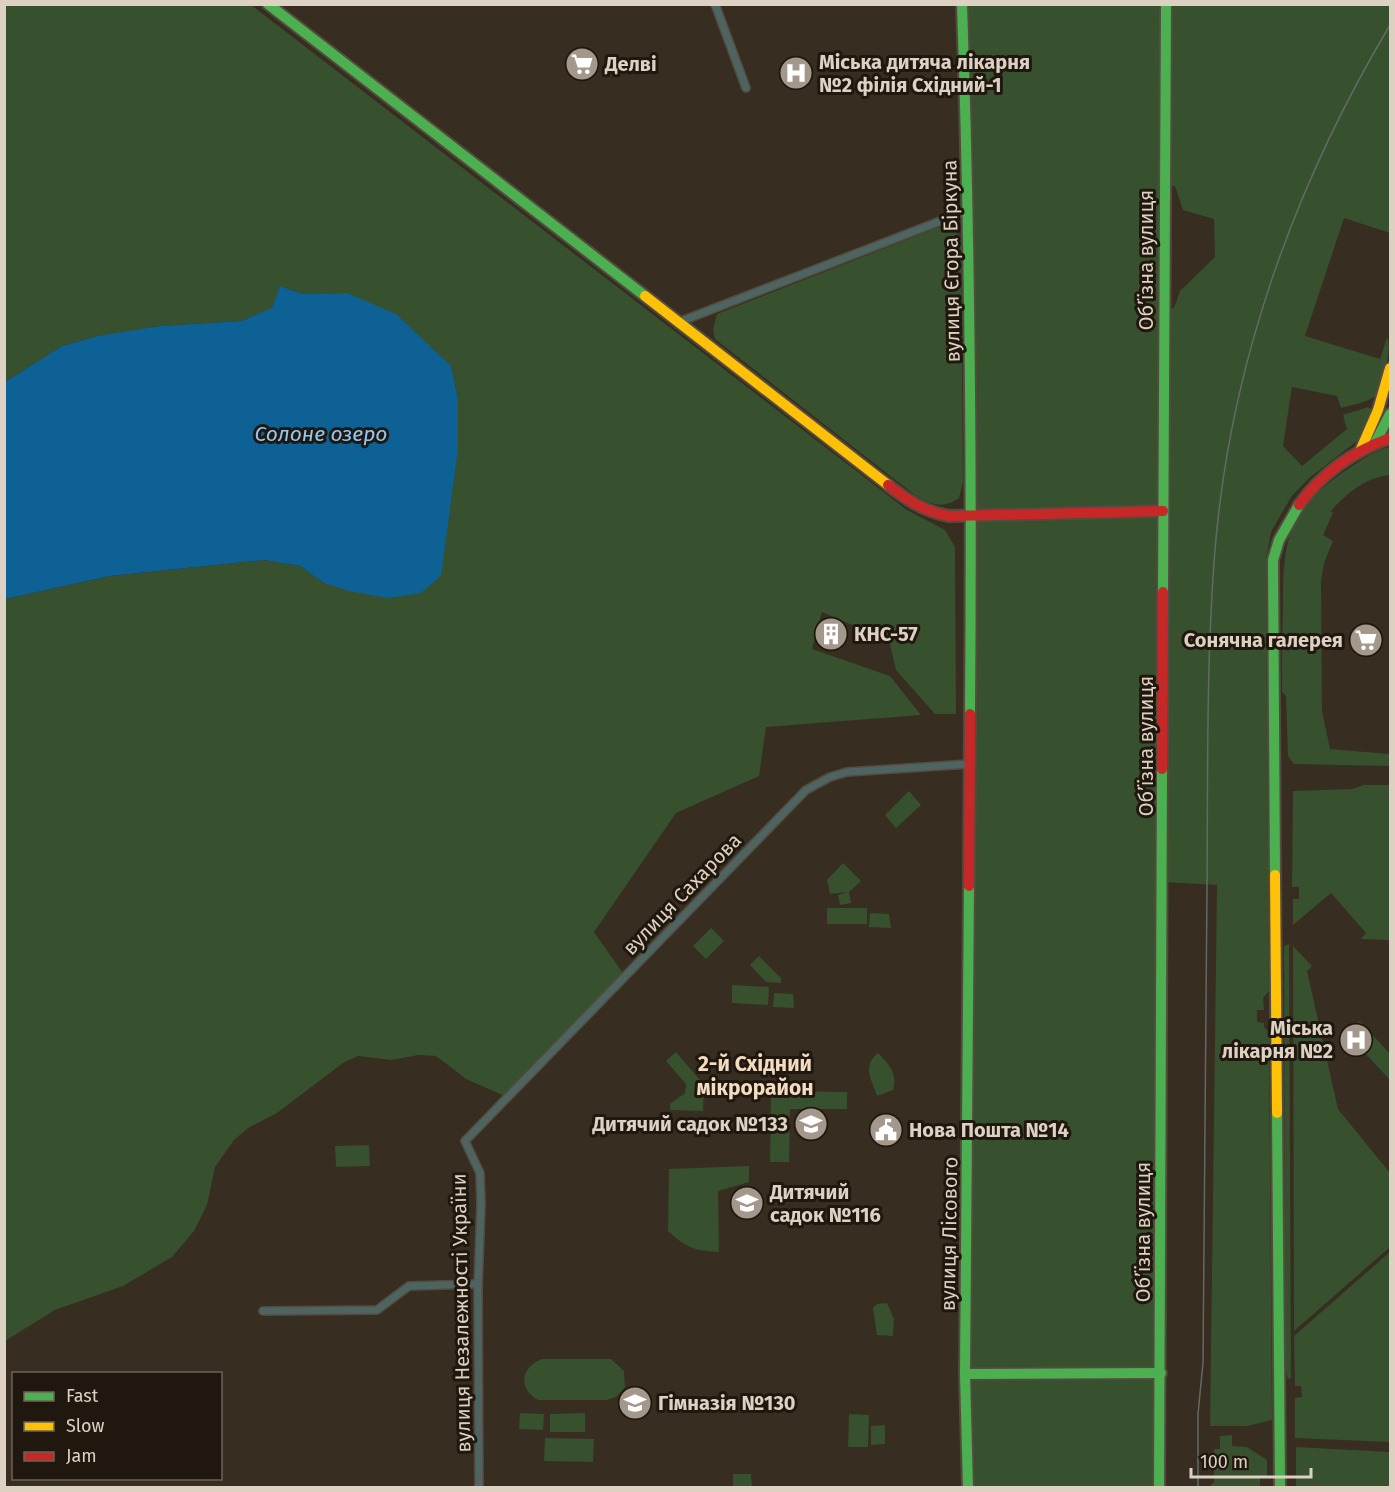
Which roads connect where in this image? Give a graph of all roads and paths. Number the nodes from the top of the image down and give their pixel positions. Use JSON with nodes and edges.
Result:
{"nodes":[{"id":1,"x":268,"y":4,"type":"edge"},
{"id":2,"x":715,"y":4,"type":"edge"},
{"id":3,"x":962,"y":4,"type":"edge"},
{"id":4,"x":1166,"y":4,"type":"edge"},
{"id":5,"x":746,"y":88,"type":"dead end"},
{"id":6,"x":969,"y":210,"type":"junction"},
{"id":7,"x":679,"y":322,"type":"junction"},
{"id":8,"x":1390,"y":368,"type":"edge"},
{"id":9,"x":1390,"y":414,"type":"edge"},
{"id":10,"x":1390,"y":438,"type":"edge"},
{"id":11,"x":1376,"y":441,"type":"junction"},
{"id":12,"x":1359,"y":451,"type":"junction"},
{"id":13,"x":1163,"y":511,"type":"junction"},
{"id":14,"x":972,"y":516,"type":"junction"},
{"id":15,"x":969,"y":764,"type":"junction"},
{"id":16,"x":465,"y":1142,"type":"joint"},
{"id":17,"x":478,"y":1284,"type":"junction"},
{"id":18,"x":263,"y":1311,"type":"dead end"},
{"id":19,"x":1161,"y":1373,"type":"junction"},
{"id":20,"x":965,"y":1374,"type":"junction"},
{"id":21,"x":479,"y":1488,"type":"edge"},
{"id":22,"x":968,"y":1488,"type":"edge"},
{"id":23,"x":1159,"y":1488,"type":"edge"},
{"id":24,"x":1280,"y":1488,"type":"edge"}],
"edges":[{"from":1,"to":7,"type":"street"},
{"from":2,"to":5,"type":"street"},
{"from":3,"to":6,"type":"street","name":"вулиця Єгора Біркуна"},
{"from":4,"to":13,"type":"street","name":"Обʼїзна вулиця"},
{"from":6,"to":7,"type":"street"},
{"from":6,"to":14,"type":"street","name":"вулиця Єгора Біркуна"},
{"from":7,"to":14,"type":"street"},
{"from":8,"to":12,"type":"street"},
{"from":9,"to":11,"type":"street"},
{"from":10,"to":11,"type":"street"},
{"from":11,"to":12,"type":"street"},
{"from":12,"to":24,"type":"street"},
{"from":13,"to":14,"type":"street"},
{"from":13,"to":19,"type":"street","name":"Обʼїзна вулиця"},
{"from":14,"to":15,"type":"street","name":"вулиця Єгора Біркуна"},
{"from":15,"to":16,"type":"street","name":"вулиця Сахарова"},
{"from":15,"to":20,"type":"street","name":"вулиця Лісового"},
{"from":16,"to":17,"type":"street","name":"вулиця Незалежності України"},
{"from":17,"to":18,"type":"street"},
{"from":17,"to":21,"type":"street","name":"вулиця Незалежності України"},
{"from":19,"to":20,"type":"street"},
{"from":19,"to":23,"type":"street","name":"Обʼїзна вулиця"},
{"from":20,"to":22,"type":"street","name":"вулиця Лісового"}]}
